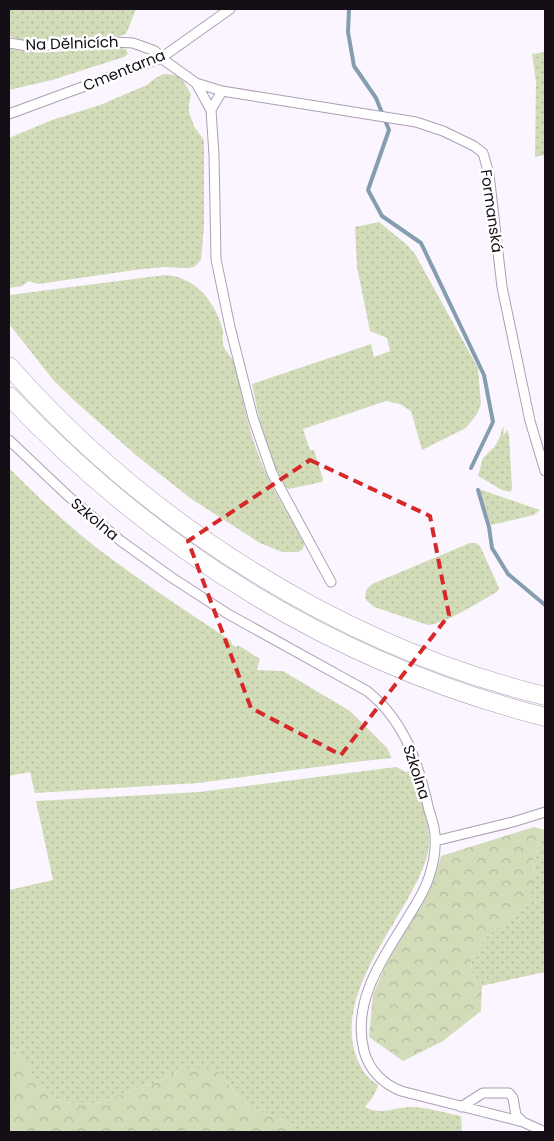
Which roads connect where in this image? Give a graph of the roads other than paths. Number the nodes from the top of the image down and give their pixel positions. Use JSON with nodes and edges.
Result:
{"nodes":[{"id":1,"x":230,"y":9,"type":"edge"},
{"id":2,"x":9,"y":43,"type":"edge"},
{"id":3,"x":161,"y":58,"type":"junction"},
{"id":4,"x":196,"y":83,"type":"junction"},
{"id":5,"x":222,"y":91,"type":"junction"},
{"id":6,"x":210,"y":110,"type":"junction"},
{"id":7,"x":9,"y":114,"type":"edge"},
{"id":8,"x":9,"y":366,"type":"edge"},
{"id":9,"x":9,"y":396,"type":"edge"},
{"id":10,"x":9,"y":440,"type":"edge"},
{"id":11,"x":545,"y":471,"type":"edge"},
{"id":12,"x":331,"y":582,"type":"dead end"},
{"id":13,"x":545,"y":696,"type":"edge"},
{"id":14,"x":545,"y":717,"type":"edge"},
{"id":15,"x":545,"y":812,"type":"edge"},
{"id":16,"x":434,"y":841,"type":"junction"},
{"id":17,"x":461,"y":1107,"type":"junction"},
{"id":18,"x":523,"y":1122,"type":"junction"},
{"id":19,"x":545,"y":1132,"type":"edge"}],
"edges":[{"from":1,"to":3,"type":"street","name":"Cmentarna"},
{"from":2,"to":3,"type":"street","name":"Na Dělnicích"},
{"from":3,"to":4,"type":"street"},
{"from":3,"to":7,"type":"street","name":"Cmentarna"},
{"from":4,"to":5,"type":"street","name":"Formanská"},
{"from":4,"to":6,"type":"street"},
{"from":5,"to":6,"type":"street"},
{"from":5,"to":11,"type":"street","name":"Formanská"},
{"from":6,"to":12,"type":"street"},
{"from":8,"to":13,"type":"highway"},
{"from":9,"to":14,"type":"highway"},
{"from":10,"to":16,"type":"street","name":"Szkolna"},
{"from":15,"to":16,"type":"street"},
{"from":16,"to":17,"type":"street","name":"Szkolna"},
{"from":17,"to":18,"type":"street","name":"Szkolna"},
{"from":17,"to":18,"type":"street"},
{"from":18,"to":19,"type":"street","name":"Szkolna"}]}
